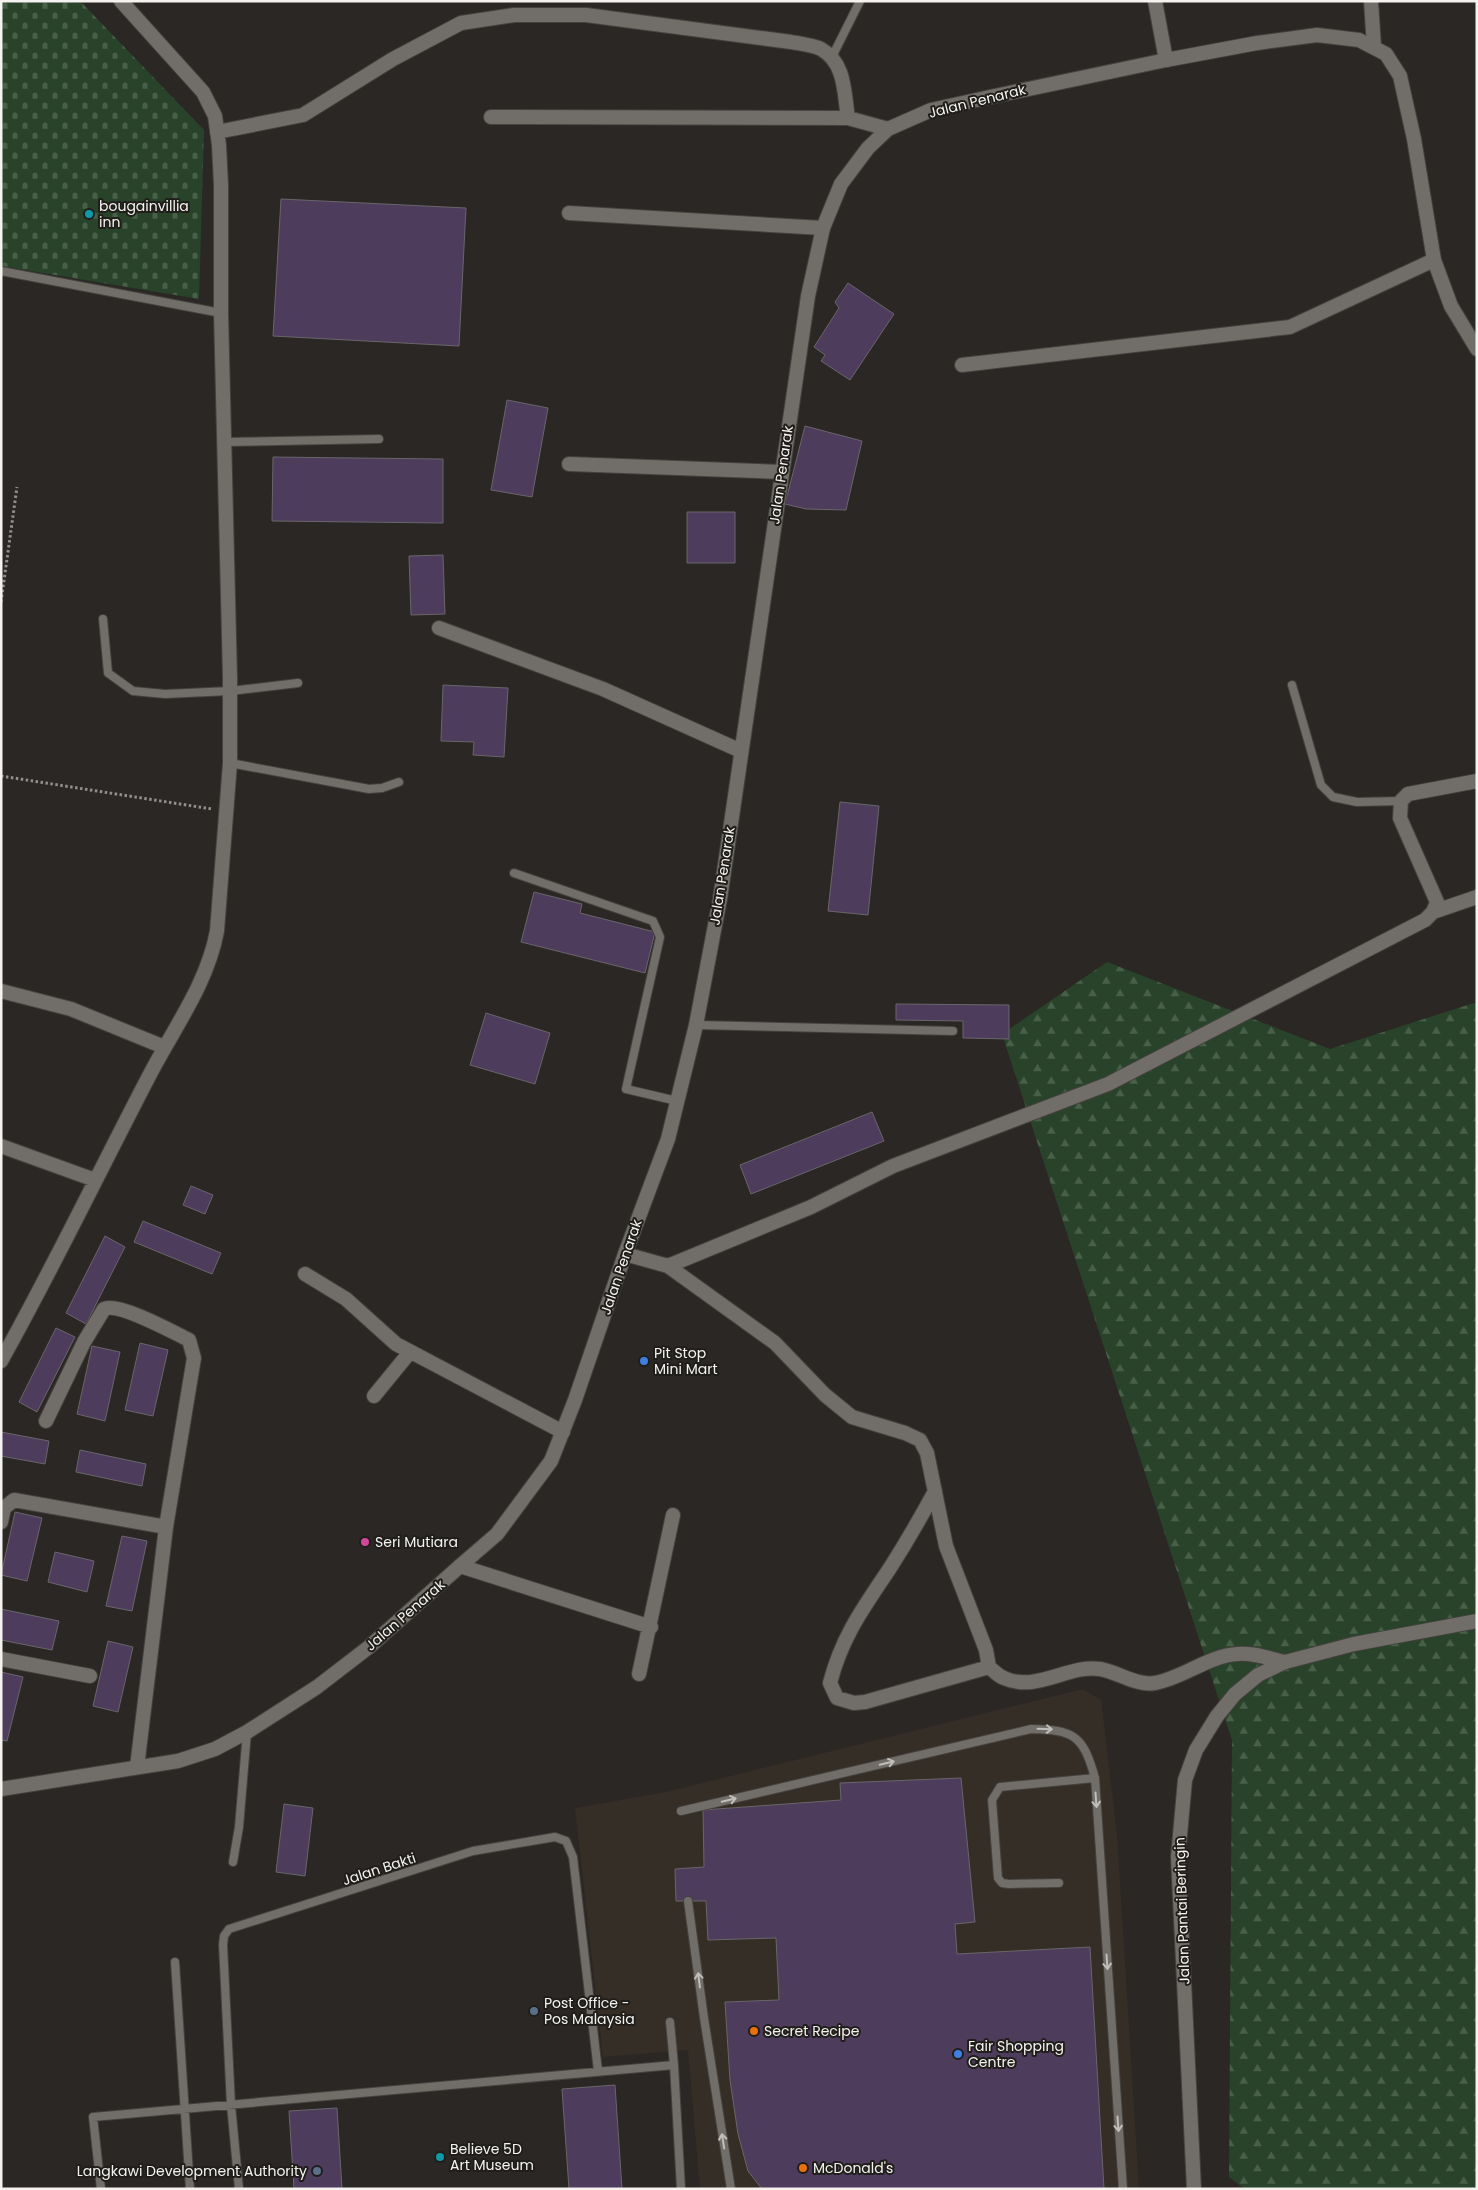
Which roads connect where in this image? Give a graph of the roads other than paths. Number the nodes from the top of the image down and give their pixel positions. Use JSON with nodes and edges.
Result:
{"nodes":[{"id":1,"x":121,"y":1,"type":"edge"},
{"id":2,"x":860,"y":1,"type":"edge"},
{"id":3,"x":1155,"y":1,"type":"edge"},
{"id":4,"x":1371,"y":1,"type":"edge"},
{"id":5,"x":1374,"y":48,"type":"junction"},
{"id":6,"x":832,"y":57,"type":"junction"},
{"id":7,"x":1166,"y":60,"type":"junction"},
{"id":8,"x":491,"y":117,"type":"dead end"},
{"id":9,"x":848,"y":118,"type":"junction"},
{"id":10,"x":888,"y":129,"type":"junction"},
{"id":11,"x":217,"y":132,"type":"junction"},
{"id":12,"x":569,"y":213,"type":"dead end"},
{"id":13,"x":823,"y":228,"type":"junction"},
{"id":14,"x":1434,"y":260,"type":"junction"},
{"id":15,"x":1,"y":271,"type":"edge"},
{"id":16,"x":221,"y":313,"type":"junction"},
{"id":17,"x":1477,"y":349,"type":"edge"},
{"id":18,"x":962,"y":365,"type":"dead end"},
{"id":19,"x":379,"y":439,"type":"dead end"},
{"id":20,"x":224,"y":442,"type":"junction"},
{"id":21,"x":570,"y":464,"type":"dead end"},
{"id":22,"x":782,"y":472,"type":"junction"},
{"id":23,"x":102,"y":619,"type":"dead end"},
{"id":24,"x":439,"y":628,"type":"dead end"},
{"id":25,"x":298,"y":683,"type":"dead end"},
{"id":26,"x":1292,"y":685,"type":"dead end"},
{"id":27,"x":230,"y":691,"type":"junction"},
{"id":28,"x":741,"y":752,"type":"junction"},
{"id":29,"x":230,"y":763,"type":"junction"},
{"id":30,"x":1477,"y":781,"type":"edge"},
{"id":31,"x":399,"y":782,"type":"dead end"},
{"id":32,"x":1401,"y":801,"type":"junction"},
{"id":33,"x":514,"y":873,"type":"dead end"},
{"id":34,"x":1477,"y":897,"type":"edge"},
{"id":35,"x":1433,"y":912,"type":"junction"},
{"id":36,"x":1,"y":992,"type":"edge"},
{"id":37,"x":696,"y":1025,"type":"junction"},
{"id":38,"x":953,"y":1031,"type":"dead end"},
{"id":39,"x":164,"y":1047,"type":"junction"},
{"id":40,"x":678,"y":1101,"type":"junction"},
{"id":41,"x":1,"y":1146,"type":"edge"},
{"id":42,"x":95,"y":1180,"type":"junction"},
{"id":43,"x":625,"y":1254,"type":"junction"},
{"id":44,"x":668,"y":1266,"type":"junction"},
{"id":45,"x":305,"y":1274,"type":"dead end"},
{"id":46,"x":410,"y":1352,"type":"junction"},
{"id":47,"x":1,"y":1361,"type":"edge"},
{"id":48,"x":374,"y":1396,"type":"dead end"},
{"id":49,"x":46,"y":1421,"type":"dead end"},
{"id":50,"x":563,"y":1432,"type":"junction"},
{"id":51,"x":935,"y":1491,"type":"junction"},
{"id":52,"x":673,"y":1515,"type":"dead end"},
{"id":53,"x":1,"y":1522,"type":"edge"},
{"id":54,"x":166,"y":1527,"type":"junction"},
{"id":55,"x":460,"y":1566,"type":"junction"},
{"id":56,"x":1477,"y":1622,"type":"edge"},
{"id":57,"x":651,"y":1627,"type":"junction"},
{"id":58,"x":1,"y":1659,"type":"edge"},
{"id":59,"x":1286,"y":1662,"type":"junction"},
{"id":60,"x":988,"y":1667,"type":"junction"},
{"id":61,"x":639,"y":1674,"type":"dead end"},
{"id":62,"x":90,"y":1676,"type":"dead end"},
{"id":63,"x":247,"y":1732,"type":"junction"},
{"id":64,"x":137,"y":1768,"type":"junction"},
{"id":65,"x":1095,"y":1778,"type":"junction"},
{"id":66,"x":1,"y":1789,"type":"edge"},
{"id":67,"x":681,"y":1811,"type":"dead end"},
{"id":68,"x":233,"y":1862,"type":"dead end"},
{"id":69,"x":1060,"y":1883,"type":"dead end"},
{"id":70,"x":688,"y":1901,"type":"dead end"},
{"id":71,"x":175,"y":1962,"type":"dead end"},
{"id":72,"x":670,"y":2022,"type":"dead end"},
{"id":73,"x":674,"y":2065,"type":"junction"},
{"id":74,"x":598,"y":2071,"type":"junction"},
{"id":75,"x":231,"y":2105,"type":"junction"},
{"id":76,"x":187,"y":2108,"type":"junction"},
{"id":77,"x":101,"y":2189,"type":"edge"},
{"id":78,"x":190,"y":2189,"type":"edge"},
{"id":79,"x":239,"y":2189,"type":"edge"},
{"id":80,"x":681,"y":2189,"type":"edge"},
{"id":81,"x":732,"y":2189,"type":"edge"},
{"id":82,"x":1122,"y":2189,"type":"edge"},
{"id":83,"x":1194,"y":2189,"type":"edge"}],
"edges":[{"from":1,"to":11,"type":"street"},
{"from":2,"to":6,"type":"lane"},
{"from":3,"to":7,"type":"street"},
{"from":4,"to":5,"type":"street"},
{"from":5,"to":7,"type":"street","name":"Jalan Penarak"},
{"from":5,"to":14,"type":"street","name":"Jalan Penarak"},
{"from":6,"to":9,"type":"street"},
{"from":6,"to":11,"type":"street"},
{"from":7,"to":10,"type":"street","name":"Jalan Penarak"},
{"from":8,"to":9,"type":"street"},
{"from":9,"to":10,"type":"street"},
{"from":10,"to":13,"type":"street","name":"Jalan Penarak"},
{"from":11,"to":16,"type":"street"},
{"from":12,"to":13,"type":"street"},
{"from":13,"to":22,"type":"street","name":"Jalan Penarak"},
{"from":14,"to":17,"type":"street","name":"Jalan Penarak"},
{"from":14,"to":18,"type":"street"},
{"from":15,"to":16,"type":"lane"},
{"from":16,"to":20,"type":"street"},
{"from":19,"to":20,"type":"lane"},
{"from":20,"to":27,"type":"street"},
{"from":21,"to":22,"type":"street"},
{"from":22,"to":28,"type":"street","name":"Jalan Penarak"},
{"from":23,"to":27,"type":"lane"},
{"from":24,"to":28,"type":"street"},
{"from":25,"to":27,"type":"lane"},
{"from":26,"to":32,"type":"lane"},
{"from":27,"to":29,"type":"street"},
{"from":28,"to":37,"type":"street","name":"Jalan Penarak"},
{"from":29,"to":31,"type":"lane"},
{"from":29,"to":39,"type":"street"},
{"from":30,"to":32,"type":"street"},
{"from":32,"to":35,"type":"street"},
{"from":33,"to":40,"type":"lane"},
{"from":34,"to":35,"type":"street"},
{"from":35,"to":44,"type":"street"},
{"from":36,"to":39,"type":"street"},
{"from":37,"to":38,"type":"lane"},
{"from":37,"to":40,"type":"street","name":"Jalan Penarak"},
{"from":39,"to":42,"type":"street"},
{"from":40,"to":43,"type":"street","name":"Jalan Penarak"},
{"from":41,"to":42,"type":"street"},
{"from":42,"to":47,"type":"street"},
{"from":43,"to":44,"type":"street"},
{"from":43,"to":50,"type":"street","name":"Jalan Penarak"},
{"from":44,"to":51,"type":"street"},
{"from":45,"to":46,"type":"street"},
{"from":46,"to":48,"type":"street"},
{"from":46,"to":50,"type":"street"},
{"from":49,"to":54,"type":"street"},
{"from":50,"to":55,"type":"street","name":"Jalan Penarak"},
{"from":51,"to":60,"type":"street"},
{"from":51,"to":60,"type":"street"},
{"from":52,"to":57,"type":"street"},
{"from":53,"to":54,"type":"street"},
{"from":54,"to":64,"type":"street"},
{"from":55,"to":57,"type":"street"},
{"from":55,"to":63,"type":"street","name":"Jalan Penarak"},
{"from":56,"to":59,"type":"street","name":"Jalan Pantai Beringin"},
{"from":57,"to":61,"type":"street"},
{"from":58,"to":62,"type":"street"},
{"from":59,"to":60,"type":"street"},
{"from":59,"to":83,"type":"street","name":"Jalan Pantai Beringin"},
{"from":63,"to":64,"type":"street","name":"Jalan Penarak"},
{"from":63,"to":68,"type":"lane"},
{"from":64,"to":66,"type":"street","name":"Jalan Penarak"},
{"from":67,"to":65,"type":"lane","one_way":true},
{"from":65,"to":69,"type":"lane"},
{"from":65,"to":82,"type":"lane","one_way":true},
{"from":81,"to":70,"type":"lane","one_way":true},
{"from":71,"to":76,"type":"lane"},
{"from":72,"to":73,"type":"lane"},
{"from":73,"to":74,"type":"lane"},
{"from":73,"to":80,"type":"lane"},
{"from":74,"to":75,"type":"lane"},
{"from":74,"to":75,"type":"lane","name":"Jalan Bakti"},
{"from":75,"to":76,"type":"lane"},
{"from":75,"to":79,"type":"lane","name":"Jalan Bakti"},
{"from":76,"to":77,"type":"lane"},
{"from":76,"to":78,"type":"lane"}]}
